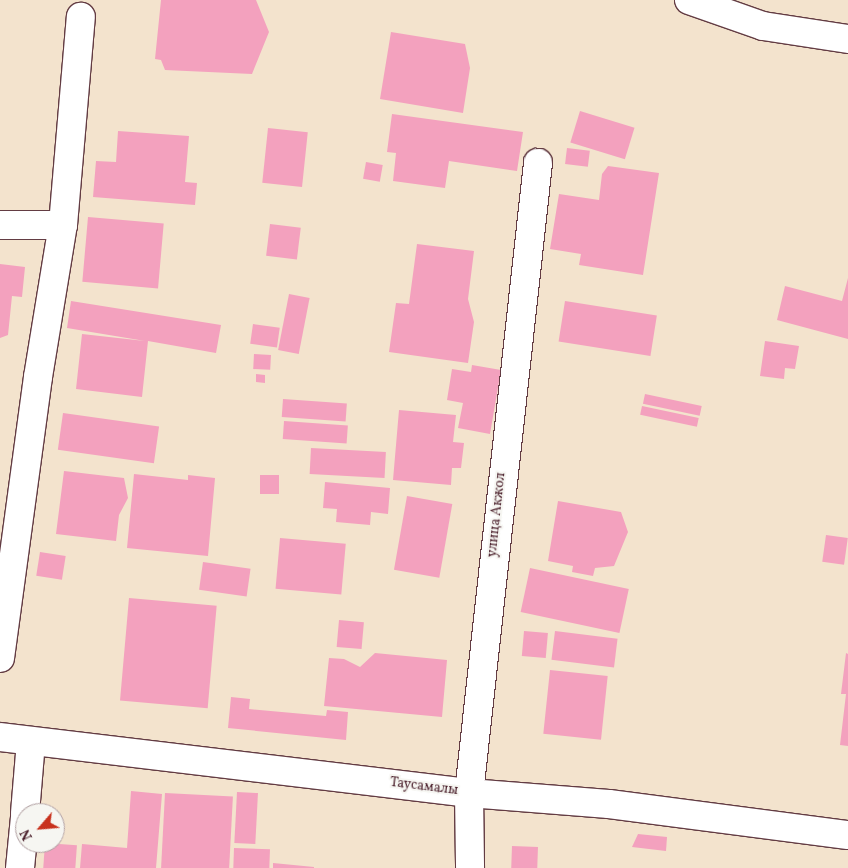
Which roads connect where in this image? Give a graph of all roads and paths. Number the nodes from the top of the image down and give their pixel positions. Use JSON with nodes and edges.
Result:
{"nodes":[{"id":1,"x":690,"y":0,"type":"edge"},
{"id":2,"x":81,"y":17,"type":"dead end"},
{"id":3,"x":848,"y":39,"type":"edge"},
{"id":4,"x":538,"y":163,"type":"dead end"},
{"id":5,"x":0,"y":225,"type":"edge"},
{"id":6,"x":63,"y":225,"type":"junction"},
{"id":7,"x":0,"y":658,"type":"edge"},
{"id":8,"x":0,"y":737,"type":"edge"},
{"id":9,"x":31,"y":742,"type":"junction"},
{"id":10,"x":469,"y":793,"type":"junction"},
{"id":11,"x":26,"y":803,"type":"edge"},
{"id":12,"x":848,"y":835,"type":"edge"},
{"id":13,"x":21,"y":853,"type":"edge"},
{"id":14,"x":20,"y":868,"type":"edge"},
{"id":15,"x":470,"y":868,"type":"edge"}],
"edges":[{"from":1,"to":3,"type":"street"},
{"from":2,"to":6,"type":"street"},
{"from":4,"to":10,"type":"street","name":"улица Акжол"},
{"from":5,"to":6,"type":"street"},
{"from":6,"to":7,"type":"street"},
{"from":8,"to":9,"type":"street","name":"Таусамалы"},
{"from":9,"to":10,"type":"street","name":"Таусамалы"},
{"from":9,"to":11,"type":"street"},
{"from":10,"to":12,"type":"street","name":"Таусамалы"},
{"from":10,"to":15,"type":"street","name":"улица Акжол"},
{"from":13,"to":14,"type":"street"}]}
